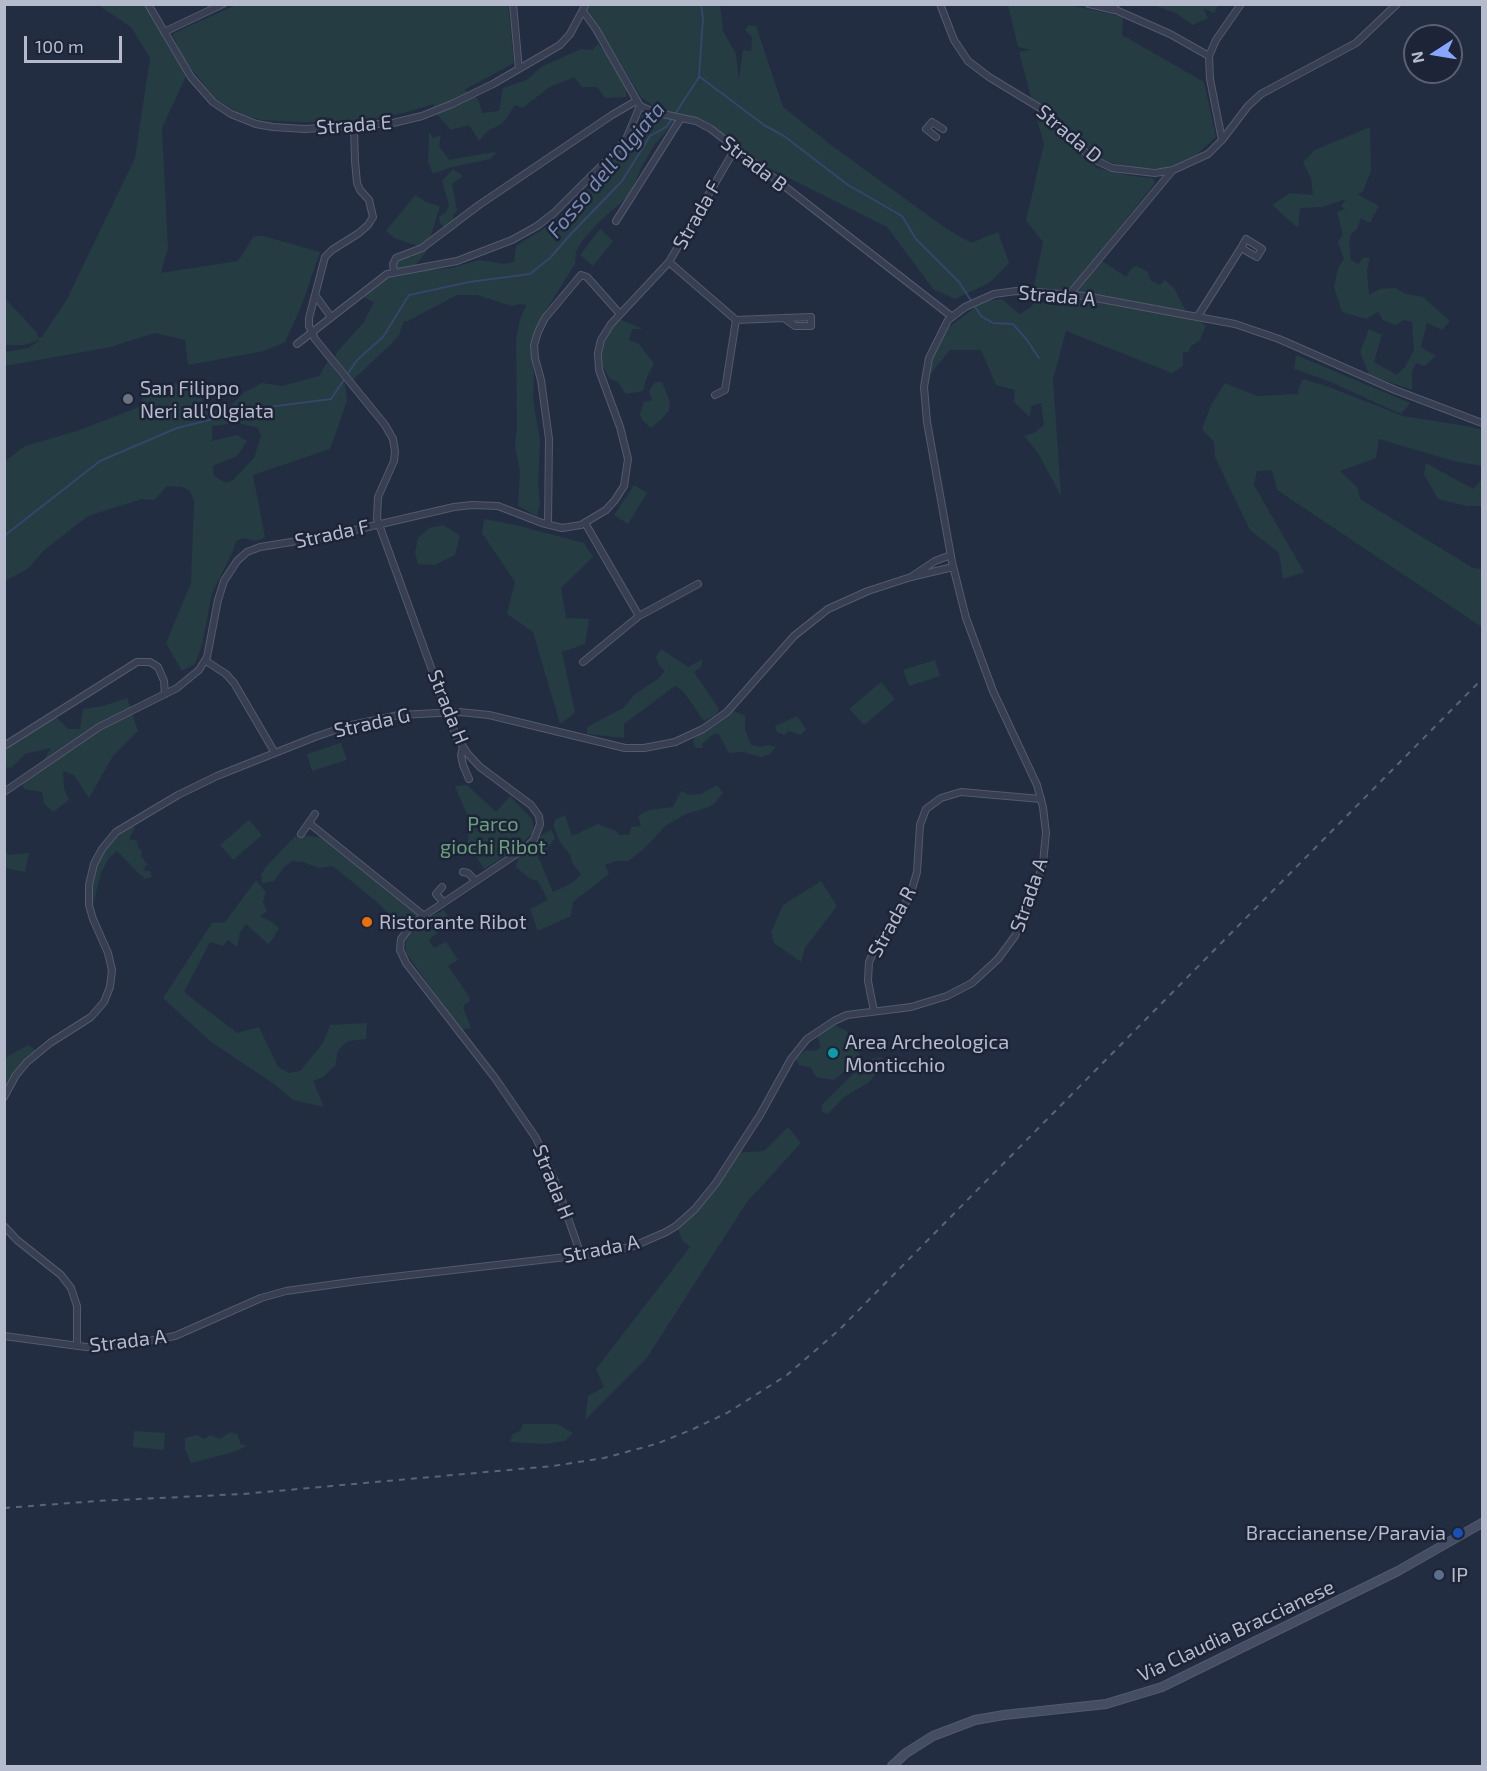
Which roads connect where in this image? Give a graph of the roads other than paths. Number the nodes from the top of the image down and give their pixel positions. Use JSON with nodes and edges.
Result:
{"nodes":[{"id":1,"x":148,"y":4,"type":"edge"},
{"id":2,"x":224,"y":4,"type":"edge"},
{"id":3,"x":513,"y":4,"type":"edge"},
{"id":4,"x":940,"y":4,"type":"edge"},
{"id":5,"x":1089,"y":4,"type":"edge"},
{"id":6,"x":1109,"y":4,"type":"edge"},
{"id":7,"x":1241,"y":4,"type":"edge"},
{"id":8,"x":1397,"y":4,"type":"edge"},
{"id":9,"x":584,"y":8,"type":"edge"},
{"id":10,"x":1118,"y":11,"type":"junction"},
{"id":11,"x":164,"y":32,"type":"junction"},
{"id":12,"x":1209,"y":56,"type":"junction"},
{"id":13,"x":519,"y":69,"type":"junction"},
{"id":14,"x":638,"y":103,"type":"junction"},
{"id":15,"x":676,"y":117,"type":"junction"},
{"id":16,"x":354,"y":127,"type":"junction"},
{"id":17,"x":943,"y":129,"type":"dead end"},
{"id":18,"x":936,"y":137,"type":"dead end"},
{"id":19,"x":1222,"y":140,"type":"junction"},
{"id":20,"x":735,"y":149,"type":"junction"},
{"id":21,"x":1173,"y":170,"type":"junction"},
{"id":22,"x":616,"y":221,"type":"dead end"},
{"id":23,"x":1241,"y":248,"type":"dead end"},
{"id":24,"x":669,"y":262,"type":"junction"},
{"id":25,"x":394,"y":271,"type":"junction"},
{"id":26,"x":315,"y":295,"type":"junction"},
{"id":27,"x":1069,"y":295,"type":"junction"},
{"id":28,"x":620,"y":314,"type":"junction"},
{"id":29,"x":951,"y":316,"type":"junction"},
{"id":30,"x":1198,"y":316,"type":"junction"},
{"id":31,"x":331,"y":317,"type":"junction"},
{"id":32,"x":784,"y":318,"type":"dead end"},
{"id":33,"x":736,"y":320,"type":"junction"},
{"id":34,"x":311,"y":333,"type":"junction"},
{"id":35,"x":297,"y":344,"type":"dead end"},
{"id":36,"x":715,"y":395,"type":"dead end"},
{"id":37,"x":1482,"y":423,"type":"edge"},
{"id":38,"x":585,"y":523,"type":"junction"},
{"id":39,"x":378,"y":525,"type":"junction"},
{"id":40,"x":548,"y":525,"type":"junction"},
{"id":41,"x":951,"y":555,"type":"junction"},
{"id":42,"x":953,"y":567,"type":"junction"},
{"id":43,"x":911,"y":577,"type":"junction"},
{"id":44,"x":698,"y":584,"type":"dead end"},
{"id":45,"x":639,"y":616,"type":"junction"},
{"id":46,"x":206,"y":661,"type":"junction"},
{"id":47,"x":583,"y":662,"type":"dead end"},
{"id":48,"x":165,"y":694,"type":"junction"},
{"id":49,"x":447,"y":712,"type":"junction"},
{"id":50,"x":4,"y":746,"type":"edge"},
{"id":51,"x":463,"y":747,"type":"junction"},
{"id":52,"x":274,"y":753,"type":"junction"},
{"id":53,"x":470,"y":780,"type":"dead end"},
{"id":54,"x":4,"y":792,"type":"edge"},
{"id":55,"x":1041,"y":799,"type":"junction"},
{"id":56,"x":315,"y":814,"type":"dead end"},
{"id":57,"x":309,"y":823,"type":"junction"},
{"id":58,"x":301,"y":834,"type":"dead end"},
{"id":59,"x":463,"y":872,"type":"dead end"},
{"id":60,"x":476,"y":881,"type":"junction"},
{"id":61,"x":442,"y":887,"type":"dead end"},
{"id":62,"x":443,"y":902,"type":"junction"},
{"id":63,"x":423,"y":915,"type":"junction"},
{"id":64,"x":874,"y":1011,"type":"junction"},
{"id":65,"x":4,"y":1097,"type":"edge"},
{"id":66,"x":4,"y":1226,"type":"edge"},
{"id":67,"x":581,"y":1255,"type":"junction"},
{"id":68,"x":4,"y":1336,"type":"edge"},
{"id":69,"x":77,"y":1346,"type":"junction"},
{"id":70,"x":1482,"y":1523,"type":"edge"},
{"id":71,"x":892,"y":1767,"type":"edge"}],
"edges":[{"from":1,"to":11,"type":"street","name":"Strada E"},
{"from":2,"to":11,"type":"street"},
{"from":3,"to":13,"type":"street"},
{"from":4,"to":21,"type":"street","name":"Strada D"},
{"from":5,"to":10,"type":"street"},
{"from":6,"to":10,"type":"street"},
{"from":7,"to":12,"type":"street"},
{"from":8,"to":19,"type":"street","name":"Strada D"},
{"from":9,"to":13,"type":"street","name":"Strada E"},
{"from":9,"to":14,"type":"street"},
{"from":10,"to":12,"type":"street"},
{"from":11,"to":16,"type":"street","name":"Strada E"},
{"from":12,"to":19,"type":"street"},
{"from":13,"to":16,"type":"street","name":"Strada E"},
{"from":14,"to":15,"type":"street","name":"Strada B"},
{"from":14,"to":25,"type":"street"},
{"from":14,"to":25,"type":"street"},
{"from":15,"to":20,"type":"street","name":"Strada B"},
{"from":15,"to":22,"type":"street"},
{"from":16,"to":26,"type":"street"},
{"from":17,"to":18,"type":"street"},
{"from":19,"to":21,"type":"street","name":"Strada D"},
{"from":20,"to":24,"type":"street","name":"Strada F"},
{"from":20,"to":29,"type":"street","name":"Strada B"},
{"from":21,"to":27,"type":"street","name":"Strada D"},
{"from":23,"to":30,"type":"street"},
{"from":24,"to":28,"type":"street","name":"Strada F"},
{"from":24,"to":33,"type":"street"},
{"from":25,"to":31,"type":"street"},
{"from":26,"to":31,"type":"street"},
{"from":26,"to":34,"type":"street"},
{"from":27,"to":29,"type":"street","name":"Strada A"},
{"from":27,"to":30,"type":"street","name":"Strada A"},
{"from":28,"to":38,"type":"street","name":"Strada F"},
{"from":28,"to":40,"type":"street"},
{"from":29,"to":41,"type":"street","name":"Strada A"},
{"from":30,"to":37,"type":"street","name":"Strada A"},
{"from":31,"to":34,"type":"street"},
{"from":32,"to":33,"type":"street"},
{"from":33,"to":36,"type":"street"},
{"from":34,"to":35,"type":"street"},
{"from":34,"to":39,"type":"street","name":"Strada H"},
{"from":38,"to":40,"type":"street","name":"Strada F"},
{"from":38,"to":45,"type":"street"},
{"from":39,"to":40,"type":"street","name":"Strada F"},
{"from":39,"to":46,"type":"street","name":"Strada F"},
{"from":39,"to":49,"type":"street","name":"Strada H"},
{"from":41,"to":42,"type":"street","name":"Strada A"},
{"from":41,"to":43,"type":"street","name":"Strada G"},
{"from":42,"to":43,"type":"street","name":"Strada G"},
{"from":42,"to":55,"type":"street","name":"Strada A"},
{"from":43,"to":49,"type":"street","name":"Strada G"},
{"from":44,"to":45,"type":"street"},
{"from":45,"to":47,"type":"street"},
{"from":46,"to":48,"type":"street"},
{"from":46,"to":52,"type":"street"},
{"from":48,"to":50,"type":"street"},
{"from":48,"to":54,"type":"street"},
{"from":49,"to":51,"type":"street","name":"Strada H"},
{"from":49,"to":52,"type":"street","name":"Strada G"},
{"from":51,"to":53,"type":"street"},
{"from":51,"to":60,"type":"street","name":"Strada H"},
{"from":52,"to":65,"type":"street","name":"Strada G"},
{"from":55,"to":64,"type":"street","name":"Strada A"},
{"from":55,"to":64,"type":"street","name":"Strada R"},
{"from":56,"to":57,"type":"street"},
{"from":57,"to":58,"type":"street"},
{"from":57,"to":63,"type":"street"},
{"from":59,"to":60,"type":"street"},
{"from":60,"to":62,"type":"street","name":"Strada H"},
{"from":61,"to":62,"type":"street"},
{"from":62,"to":63,"type":"street","name":"Strada H"},
{"from":63,"to":67,"type":"street","name":"Strada H"},
{"from":64,"to":67,"type":"street","name":"Strada A"},
{"from":66,"to":69,"type":"street"},
{"from":67,"to":69,"type":"street","name":"Strada A"},
{"from":68,"to":69,"type":"street","name":"Strada A"},
{"from":70,"to":71,"type":"main road","name":"Via Claudia Braccianese"}]}
